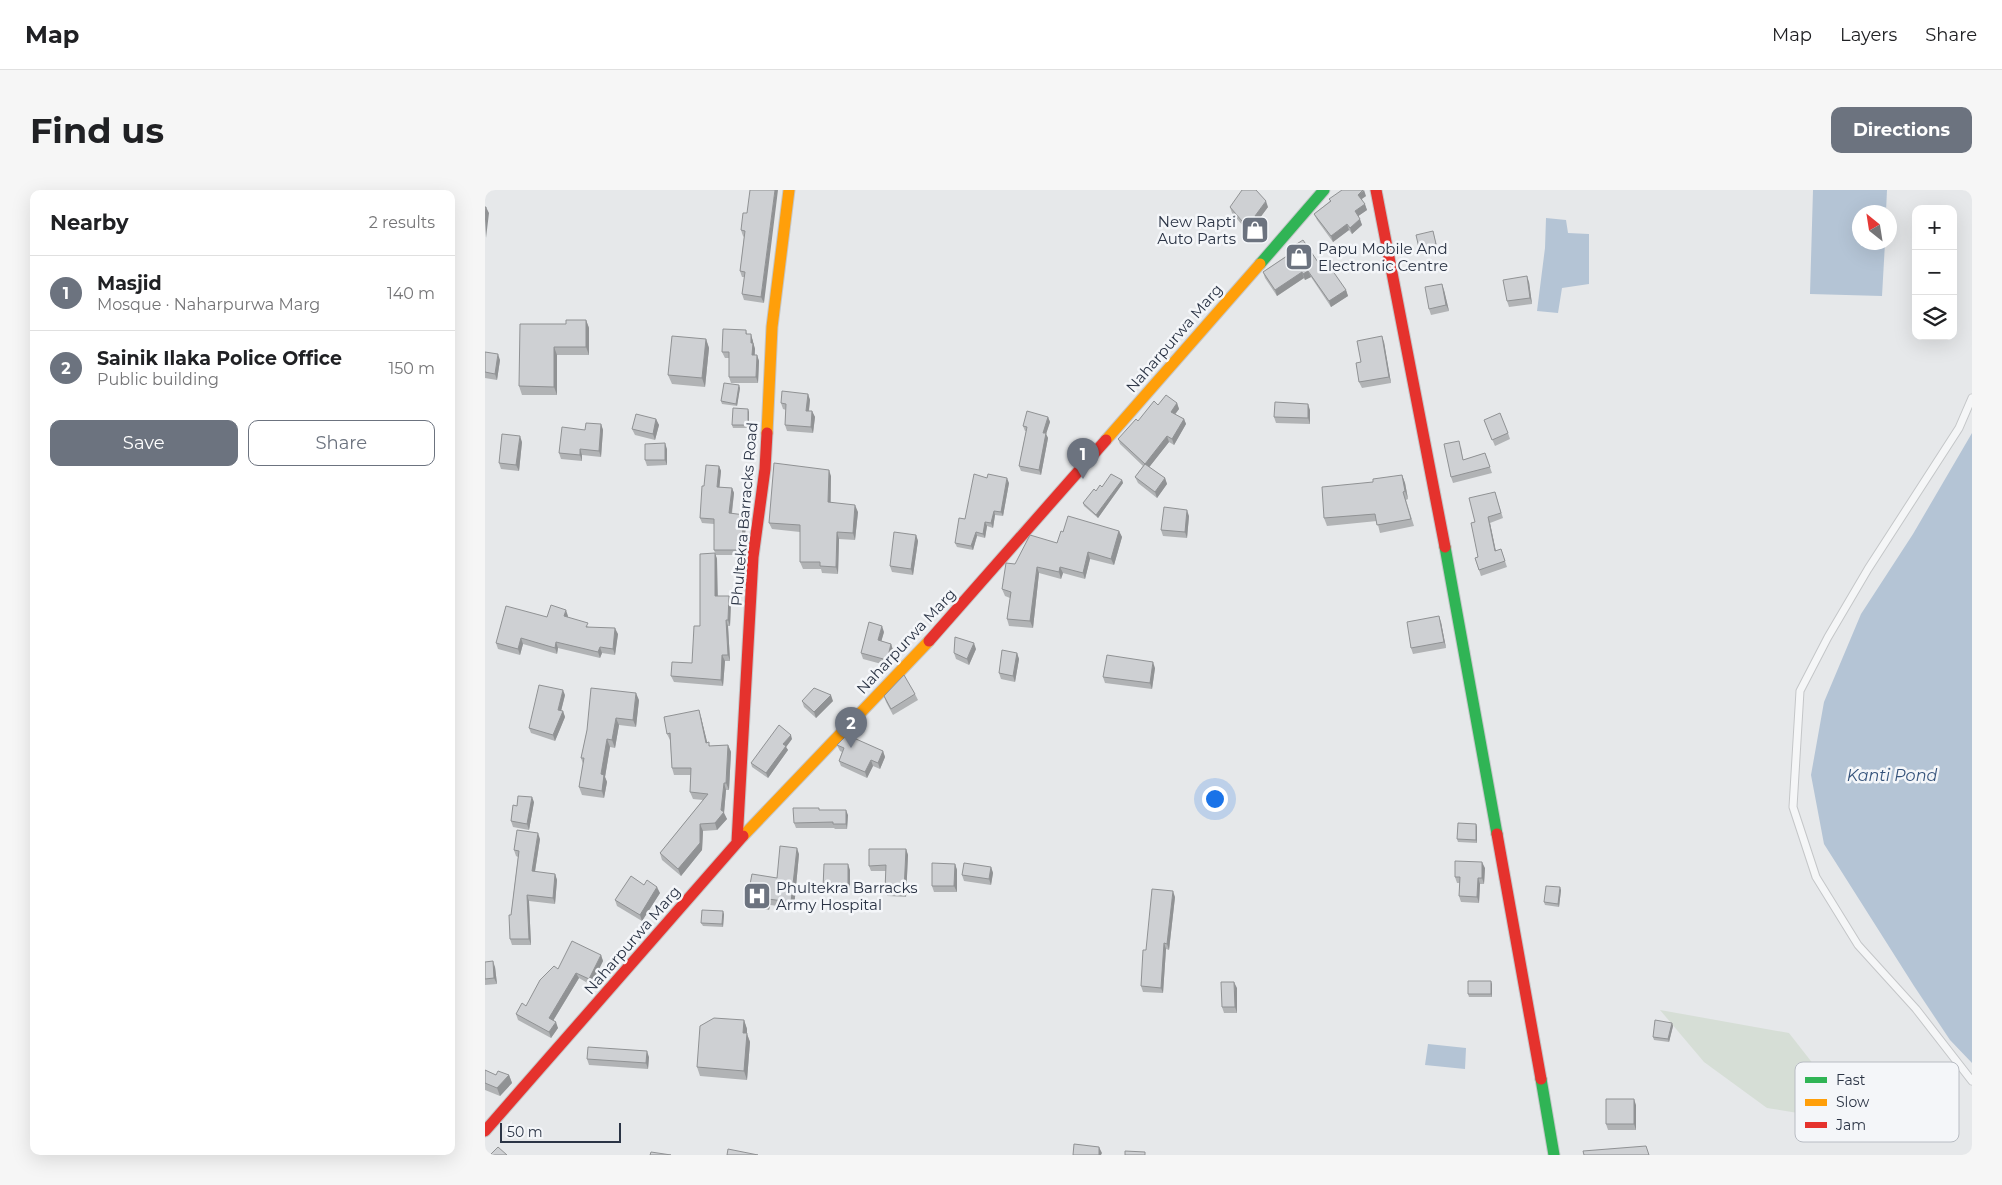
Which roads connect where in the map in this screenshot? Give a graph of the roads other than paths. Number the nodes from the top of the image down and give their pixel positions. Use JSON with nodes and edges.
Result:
{"nodes":[{"id":1,"x":789,"y":190,"type":"edge"},
{"id":2,"x":1325,"y":190,"type":"edge"},
{"id":3,"x":1376,"y":190,"type":"edge"},
{"id":4,"x":1972,"y":398,"type":"edge"},
{"id":5,"x":737,"y":842,"type":"junction"},
{"id":6,"x":1957,"y":1062,"type":"edge"},
{"id":7,"x":1959,"y":1065,"type":"edge"},
{"id":8,"x":1972,"y":1081,"type":"edge"},
{"id":9,"x":485,"y":1131,"type":"edge"},
{"id":10,"x":1554,"y":1155,"type":"edge"}],
"edges":[{"from":1,"to":5,"type":"street","name":"Phultekra Barracks Road"},
{"from":2,"to":5,"type":"street","name":"Naharpurwa Marg"},
{"from":3,"to":10,"type":"street"},
{"from":4,"to":6,"type":"lane"},
{"from":5,"to":9,"type":"street","name":"Naharpurwa Marg"},
{"from":7,"to":8,"type":"lane"}]}
